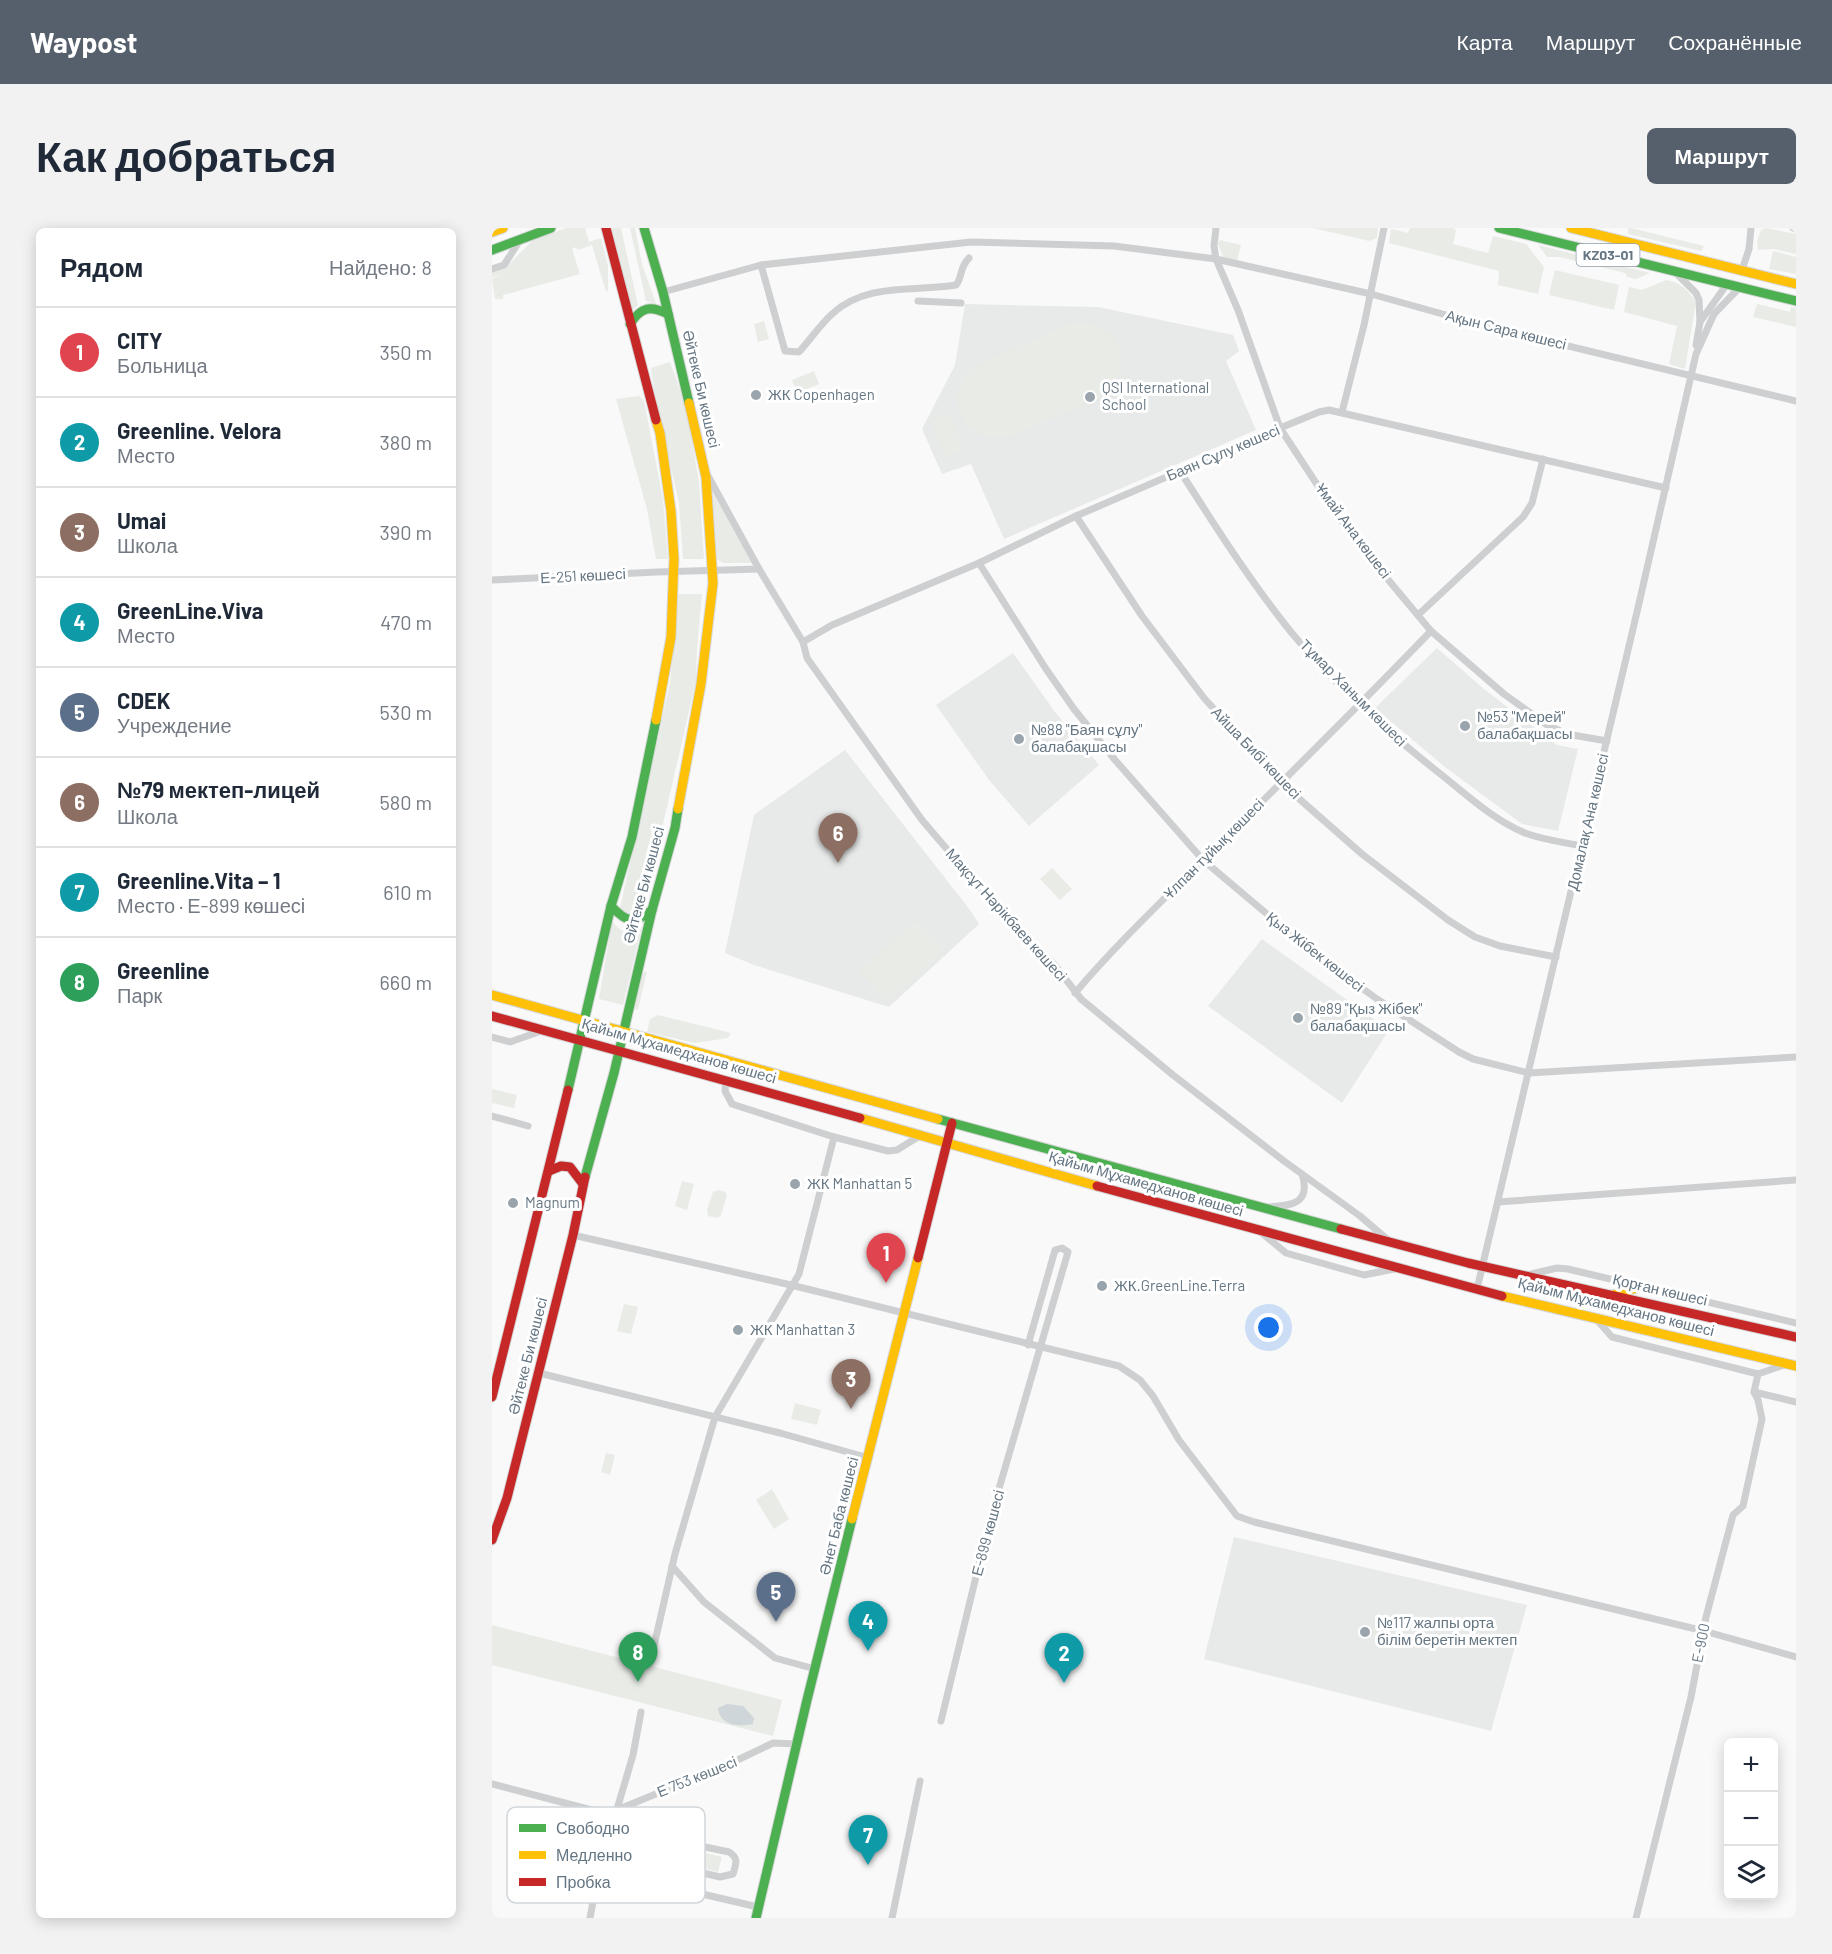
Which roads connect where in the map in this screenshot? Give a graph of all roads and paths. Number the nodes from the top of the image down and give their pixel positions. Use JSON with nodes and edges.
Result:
{"nodes":[{"id":1,"x":502,"y":228,"type":"edge"},
{"id":2,"x":551,"y":228,"type":"edge"},
{"id":3,"x":606,"y":228,"type":"edge"},
{"id":4,"x":644,"y":228,"type":"edge"},
{"id":5,"x":1216,"y":228,"type":"edge"},
{"id":6,"x":1384,"y":228,"type":"edge"},
{"id":7,"x":1499,"y":228,"type":"edge"},
{"id":8,"x":1571,"y":228,"type":"edge"},
{"id":9,"x":1751,"y":228,"type":"edge"},
{"id":10,"x":492,"y":232,"type":"edge"},
{"id":11,"x":520,"y":239,"type":"junction"},
{"id":12,"x":492,"y":250,"type":"edge"},
{"id":13,"x":969,"y":258,"type":"dead end"},
{"id":14,"x":1216,"y":259,"type":"junction"},
{"id":15,"x":761,"y":265,"type":"junction"},
{"id":16,"x":492,"y":269,"type":"edge"},
{"id":17,"x":1742,"y":270,"type":"junction"},
{"id":18,"x":1674,"y":271,"type":"junction"},
{"id":19,"x":1727,"y":284,"type":"junction"},
{"id":20,"x":1796,"y":284,"type":"edge"},
{"id":21,"x":1740,"y":287,"type":"junction"},
{"id":22,"x":663,"y":292,"type":"junction"},
{"id":23,"x":1371,"y":294,"type":"junction"},
{"id":24,"x":918,"y":301,"type":"dead end"},
{"id":25,"x":1796,"y":301,"type":"edge"},
{"id":26,"x":961,"y":303,"type":"dead end"},
{"id":27,"x":668,"y":314,"type":"junction"},
{"id":28,"x":1700,"y":322,"type":"junction"},
{"id":29,"x":630,"y":324,"type":"junction"},
{"id":30,"x":1696,"y":354,"type":"junction"},
{"id":31,"x":1691,"y":375,"type":"junction"},
{"id":32,"x":1796,"y":401,"type":"edge"},
{"id":33,"x":1342,"y":412,"type":"junction"},
{"id":34,"x":1281,"y":428,"type":"junction"},
{"id":35,"x":1543,"y":459,"type":"junction"},
{"id":36,"x":704,"y":468,"type":"junction"},
{"id":37,"x":1180,"y":471,"type":"junction"},
{"id":38,"x":1666,"y":488,"type":"junction"},
{"id":39,"x":1076,"y":516,"type":"junction"},
{"id":40,"x":979,"y":563,"type":"junction"},
{"id":41,"x":759,"y":569,"type":"junction"},
{"id":42,"x":712,"y":570,"type":"junction"},
{"id":43,"x":675,"y":571,"type":"junction"},
{"id":44,"x":492,"y":580,"type":"edge"},
{"id":45,"x":1418,"y":615,"type":"junction"},
{"id":46,"x":1431,"y":631,"type":"junction"},
{"id":47,"x":802,"y":642,"type":"junction"},
{"id":48,"x":1360,"y":705,"type":"junction"},
{"id":49,"x":1607,"y":741,"type":"junction"},
{"id":50,"x":1280,"y":782,"type":"junction"},
{"id":51,"x":1582,"y":846,"type":"junction"},
{"id":52,"x":1203,"y":860,"type":"junction"},
{"id":53,"x":611,"y":906,"type":"junction"},
{"id":54,"x":652,"y":910,"type":"junction"},
{"id":55,"x":1556,"y":957,"type":"junction"},
{"id":56,"x":1075,"y":993,"type":"junction"},
{"id":57,"x":492,"y":995,"type":"edge"},
{"id":58,"x":492,"y":1016,"type":"edge"},
{"id":59,"x":585,"y":1020,"type":"junction"},
{"id":60,"x":544,"y":1030,"type":"junction"},
{"id":61,"x":624,"y":1031,"type":"junction"},
{"id":62,"x":492,"y":1037,"type":"edge"},
{"id":63,"x":580,"y":1039,"type":"junction"},
{"id":64,"x":620,"y":1050,"type":"junction"},
{"id":65,"x":1796,"y":1057,"type":"edge"},
{"id":66,"x":1529,"y":1074,"type":"junction"},
{"id":67,"x":726,"y":1080,"type":"junction"},
{"id":68,"x":492,"y":1116,"type":"edge"},
{"id":69,"x":952,"y":1123,"type":"junction"},
{"id":70,"x":528,"y":1126,"type":"dead end"},
{"id":71,"x":921,"y":1136,"type":"junction"},
{"id":72,"x":834,"y":1137,"type":"junction"},
{"id":73,"x":947,"y":1143,"type":"junction"},
{"id":74,"x":549,"y":1171,"type":"junction"},
{"id":75,"x":1302,"y":1174,"type":"junction"},
{"id":76,"x":1796,"y":1180,"type":"edge"},
{"id":77,"x":583,"y":1184,"type":"junction"},
{"id":78,"x":1498,"y":1202,"type":"junction"},
{"id":79,"x":1260,"y":1208,"type":"junction"},
{"id":80,"x":1261,"y":1232,"type":"junction"},
{"id":81,"x":573,"y":1235,"type":"junction"},
{"id":82,"x":1390,"y":1242,"type":"junction"},
{"id":83,"x":1482,"y":1267,"type":"junction"},
{"id":84,"x":1396,"y":1268,"type":"junction"},
{"id":85,"x":1523,"y":1276,"type":"junction"},
{"id":86,"x":791,"y":1285,"type":"junction"},
{"id":87,"x":1643,"y":1286,"type":"junction"},
{"id":88,"x":1477,"y":1289,"type":"junction"},
{"id":89,"x":1611,"y":1296,"type":"junction"},
{"id":90,"x":905,"y":1314,"type":"junction"},
{"id":91,"x":1594,"y":1317,"type":"junction"},
{"id":92,"x":1796,"y":1323,"type":"edge"},
{"id":93,"x":1796,"y":1337,"type":"edge"},
{"id":94,"x":1028,"y":1345,"type":"junction"},
{"id":95,"x":1040,"y":1347,"type":"junction"},
{"id":96,"x":496,"y":1364,"type":"edge"},
{"id":97,"x":1792,"y":1365,"type":"edge"},
{"id":98,"x":539,"y":1373,"type":"junction"},
{"id":99,"x":1758,"y":1374,"type":"junction"},
{"id":100,"x":1754,"y":1392,"type":"junction"},
{"id":101,"x":492,"y":1397,"type":"edge"},
{"id":102,"x":1796,"y":1402,"type":"edge"},
{"id":103,"x":715,"y":1417,"type":"junction"},
{"id":104,"x":869,"y":1458,"type":"junction"},
{"id":105,"x":492,"y":1540,"type":"edge"},
{"id":106,"x":672,"y":1566,"type":"junction"},
{"id":107,"x":1704,"y":1632,"type":"junction"},
{"id":108,"x":1796,"y":1657,"type":"edge"},
{"id":109,"x":651,"y":1659,"type":"dead end"},
{"id":110,"x":815,"y":1669,"type":"junction"},
{"id":111,"x":642,"y":1712,"type":"dead end"},
{"id":112,"x":941,"y":1721,"type":"dead end"},
{"id":113,"x":797,"y":1744,"type":"junction"},
{"id":114,"x":920,"y":1781,"type":"dead end"},
{"id":115,"x":492,"y":1784,"type":"edge"},
{"id":116,"x":580,"y":1807,"type":"edge"},
{"id":117,"x":618,"y":1807,"type":"edge"},
{"id":118,"x":624,"y":1807,"type":"edge"},
{"id":119,"x":705,"y":1847,"type":"edge"},
{"id":120,"x":705,"y":1873,"type":"edge"},
{"id":121,"x":705,"y":1895,"type":"edge"},
{"id":122,"x":593,"y":1903,"type":"edge"},
{"id":123,"x":758,"y":1907,"type":"junction"},
{"id":124,"x":590,"y":1918,"type":"edge"},
{"id":125,"x":756,"y":1918,"type":"edge"},
{"id":126,"x":892,"y":1918,"type":"edge"},
{"id":127,"x":1636,"y":1918,"type":"edge"}],
"edges":[{"from":1,"to":10,"type":"street"},
{"from":2,"to":11,"type":"street"},
{"from":3,"to":29,"type":"street","name":"Әйтеке Би көшесі"},
{"from":4,"to":22,"type":"street","name":"Әйтеке Би көшесі"},
{"from":5,"to":14,"type":"street","name":"Ұмай Ана көшесі"},
{"from":6,"to":23,"type":"street"},
{"from":7,"to":18,"type":"street","number":"KZ03-01"},
{"from":8,"to":17,"type":"street","number":"KZ03-01"},
{"from":9,"to":17,"type":"street"},
{"from":11,"to":12,"type":"street"},
{"from":11,"to":16,"type":"street"},
{"from":13,"to":15,"type":"street"},
{"from":14,"to":15,"type":"street","name":"Ақын Сара көшесі"},
{"from":14,"to":23,"type":"street","name":"Ақын Сара көшесі"},
{"from":14,"to":34,"type":"street","name":"Ұмай Ана көшесі"},
{"from":15,"to":22,"type":"street","name":"Ақын Сара көшесі"},
{"from":17,"to":19,"type":"street"},
{"from":17,"to":20,"type":"street","number":"KZ03-01"},
{"from":17,"to":21,"type":"street"},
{"from":18,"to":19,"type":"street","number":"KZ03-01"},
{"from":18,"to":28,"type":"street"},
{"from":19,"to":21,"type":"street","number":"KZ03-01"},
{"from":19,"to":28,"type":"street","name":"Домалақ Ана көшесі"},
{"from":21,"to":25,"type":"street","number":"KZ03-01"},
{"from":21,"to":30,"type":"street","name":"Домалақ Ана көшесі"},
{"from":22,"to":27,"type":"street","name":"Әйтеке Би көшесі"},
{"from":23,"to":31,"type":"street","name":"Ақын Сара көшесі"},
{"from":23,"to":33,"type":"street"},
{"from":24,"to":26,"type":"street"},
{"from":27,"to":29,"type":"street"},
{"from":27,"to":36,"type":"street","name":"Әйтеке Би көшесі"},
{"from":28,"to":30,"type":"street","name":"Домалақ Ана көшесі"},
{"from":29,"to":43,"type":"street","name":"Әйтеке Би көшесі"},
{"from":30,"to":31,"type":"street","name":"Домалақ Ана көшесі"},
{"from":31,"to":32,"type":"street","name":"Ақын Сара көшесі"},
{"from":31,"to":38,"type":"street","name":"Домалақ Ана көшесі"},
{"from":33,"to":34,"type":"street","name":"Баян Сұлу көшесі"},
{"from":33,"to":35,"type":"street","name":"Баян Сұлу көшесі"},
{"from":34,"to":37,"type":"street","name":"Баян Сұлу көшесі"},
{"from":34,"to":45,"type":"street","name":"Ұмай Ана көшесі"},
{"from":35,"to":38,"type":"street","name":"Баян Сұлу көшесі"},
{"from":35,"to":45,"type":"street"},
{"from":36,"to":41,"type":"street","name":"Мақсұт Нәрікбаев көшесі"},
{"from":36,"to":42,"type":"street","name":"Әйтеке Би көшесі"},
{"from":37,"to":39,"type":"street","name":"Баян Сұлу көшесі"},
{"from":37,"to":48,"type":"street","name":"Тұмар Ханым көшесі"},
{"from":38,"to":49,"type":"street","name":"Домалақ Ана көшесі"},
{"from":39,"to":40,"type":"street","name":"Баян Сұлу көшесі"},
{"from":39,"to":50,"type":"street","name":"Айша Бибі көшесі"},
{"from":40,"to":47,"type":"street","name":"Баян Сұлу көшесі"},
{"from":40,"to":52,"type":"street","name":"Қыз Жібек көшесі"},
{"from":41,"to":42,"type":"street","name":"Е-251 көшесі"},
{"from":41,"to":47,"type":"street","name":"Мақсұт Нәрікбаев көшесі"},
{"from":42,"to":43,"type":"street","name":"Е-251 көшесі"},
{"from":42,"to":54,"type":"street","name":"Әйтеке Би көшесі"},
{"from":43,"to":44,"type":"street","name":"Е-251 көшесі"},
{"from":43,"to":53,"type":"street","name":"Әйтеке Би көшесі"},
{"from":45,"to":46,"type":"street","name":"Ұмай Ана көшесі"},
{"from":46,"to":48,"type":"street","name":"Ұлпан тұйық көшесі"},
{"from":46,"to":49,"type":"street","name":"Ұмай Ана көшесі"},
{"from":47,"to":56,"type":"street","name":"Мақсұт Нәрікбаев көшесі"},
{"from":48,"to":50,"type":"street","name":"Ұлпан тұйық көшесі"},
{"from":48,"to":51,"type":"street","name":"Тұмар Ханым көшесі"},
{"from":49,"to":51,"type":"street","name":"Домалақ Ана көшесі"},
{"from":50,"to":52,"type":"street","name":"Ұлпан тұйық көшесі"},
{"from":50,"to":55,"type":"street","name":"Айша Бибі көшесі"},
{"from":51,"to":55,"type":"street","name":"Домалақ Ана көшесі"},
{"from":52,"to":56,"type":"street","name":"Ұлпан тұйық көшесі"},
{"from":52,"to":66,"type":"street","name":"Қыз Жібек көшесі"},
{"from":53,"to":54,"type":"street"},
{"from":53,"to":59,"type":"street","name":"Әйтеке Би көшесі"},
{"from":54,"to":61,"type":"street","name":"Әйтеке Би көшесі"},
{"from":55,"to":66,"type":"street","name":"Домалақ Ана көшесі"},
{"from":56,"to":75,"type":"street","name":"Мақсұт Нәрікбаев көшесі"},
{"from":57,"to":59,"type":"street","name":"Қайым Мұхамедханов көшесі"},
{"from":58,"to":60,"type":"street","name":"Қайым Мұхамедханов көшесі"},
{"from":59,"to":61,"type":"street","name":"Қайым Мұхамедханов көшесі"},
{"from":59,"to":63,"type":"street","name":"Әйтеке Би көшесі"},
{"from":60,"to":62,"type":"street"},
{"from":60,"to":63,"type":"street","name":"Қайым Мұхамедханов көшесі"},
{"from":61,"to":64,"type":"street","name":"Әйтеке Би көшесі"},
{"from":61,"to":69,"type":"street","name":"Қайым Мұхамедханов көшесі"},
{"from":63,"to":64,"type":"street","name":"Қайым Мұхамедханов көшесі"},
{"from":63,"to":74,"type":"street","name":"Әйтеке Би көшесі"},
{"from":64,"to":67,"type":"street","name":"Қайым Мұхамедханов көшесі"},
{"from":64,"to":77,"type":"street","name":"Әйтеке Би көшесі"},
{"from":65,"to":66,"type":"street","name":"Қыз Жібек көшесі"},
{"from":66,"to":78,"type":"street","name":"Домалақ Ана көшесі"},
{"from":67,"to":71,"type":"street","name":"Қайым Мұхамедханов көшесі"},
{"from":67,"to":72,"type":"street"},
{"from":68,"to":70,"type":"street"},
{"from":69,"to":73,"type":"street","name":"Әнет Баба көшесі"},
{"from":69,"to":79,"type":"street","name":"Қайым Мұхамедханов көшесі"},
{"from":71,"to":72,"type":"street"},
{"from":71,"to":73,"type":"street","name":"Қайым Мұхамедханов көшесі"},
{"from":72,"to":86,"type":"street"},
{"from":73,"to":80,"type":"street","name":"Қайым Мұхамедханов көшесі"},
{"from":73,"to":90,"type":"street","name":"Әнет Баба көшесі"},
{"from":74,"to":77,"type":"street"},
{"from":74,"to":96,"type":"street","name":"Әйтеке Би көшесі"},
{"from":75,"to":79,"type":"street"},
{"from":75,"to":82,"type":"street","name":"Мақсұт Нәрікбаев көшесі"},
{"from":76,"to":78,"type":"street"},
{"from":77,"to":81,"type":"street","name":"Әйтеке Би көшесі"},
{"from":78,"to":83,"type":"street","name":"Домалақ Ана көшесі"},
{"from":79,"to":82,"type":"street","name":"Қайым Мұхамедханов көшесі"},
{"from":80,"to":84,"type":"street","name":"Қайым Мұхамедханов көшесі"},
{"from":80,"to":84,"type":"street"},
{"from":81,"to":86,"type":"street"},
{"from":81,"to":98,"type":"street","name":"Әйтеке Би көшесі"},
{"from":82,"to":83,"type":"street","name":"Қайым Мұхамедханов көшесі"},
{"from":83,"to":85,"type":"street","name":"Қайым Мұхамедханов көшесі"},
{"from":83,"to":88,"type":"street","name":"Домалақ Ана көшесі"},
{"from":84,"to":88,"type":"street","name":"Қайым Мұхамедханов көшесі"},
{"from":85,"to":87,"type":"street","name":"Қорған көшесі"},
{"from":85,"to":89,"type":"street","name":"Қайым Мұхамедханов көшесі"},
{"from":86,"to":90,"type":"street"},
{"from":86,"to":103,"type":"street"},
{"from":87,"to":89,"type":"street"},
{"from":87,"to":92,"type":"street","name":"Қорған көшесі"},
{"from":88,"to":91,"type":"street","name":"Қайым Мұхамедханов көшесі"},
{"from":89,"to":93,"type":"street","name":"Қайым Мұхамедханов көшесі"},
{"from":90,"to":94,"type":"street"},
{"from":90,"to":104,"type":"street","name":"Әнет Баба көшесі"},
{"from":91,"to":97,"type":"street","name":"Қайым Мұхамедханов көшесі"},
{"from":91,"to":99,"type":"street"},
{"from":94,"to":95,"type":"street"},
{"from":94,"to":95,"type":"street","name":"Е-899 көшесі"},
{"from":95,"to":107,"type":"street"},
{"from":95,"to":112,"type":"street","name":"Е-899 көшесі"},
{"from":96,"to":101,"type":"street","name":"Әйтеке Би көшесі"},
{"from":97,"to":99,"type":"street"},
{"from":98,"to":103,"type":"street"},
{"from":98,"to":105,"type":"street","name":"Әйтеке Би көшесі"},
{"from":99,"to":100,"type":"street","name":"E-900"},
{"from":100,"to":102,"type":"street"},
{"from":100,"to":107,"type":"street","name":"E-900"},
{"from":103,"to":104,"type":"street"},
{"from":103,"to":106,"type":"street"},
{"from":104,"to":110,"type":"street","name":"Әнет Баба көшесі"},
{"from":106,"to":109,"type":"street"},
{"from":106,"to":110,"type":"street"},
{"from":107,"to":108,"type":"street"},
{"from":107,"to":127,"type":"street","name":"E-900"},
{"from":110,"to":113,"type":"street","name":"Әнет Баба көшесі"},
{"from":111,"to":117,"type":"street"},
{"from":113,"to":118,"type":"street","name":"Е 753 көшесі"},
{"from":113,"to":123,"type":"street","name":"Әнет Баба көшесі"},
{"from":114,"to":126,"type":"street"},
{"from":115,"to":116,"type":"street","name":"Е 753 көшесі"},
{"from":119,"to":120,"type":"street"},
{"from":121,"to":123,"type":"street"},
{"from":122,"to":124,"type":"street"},
{"from":123,"to":125,"type":"street","name":"Әнет Баба көшесі"}]}
